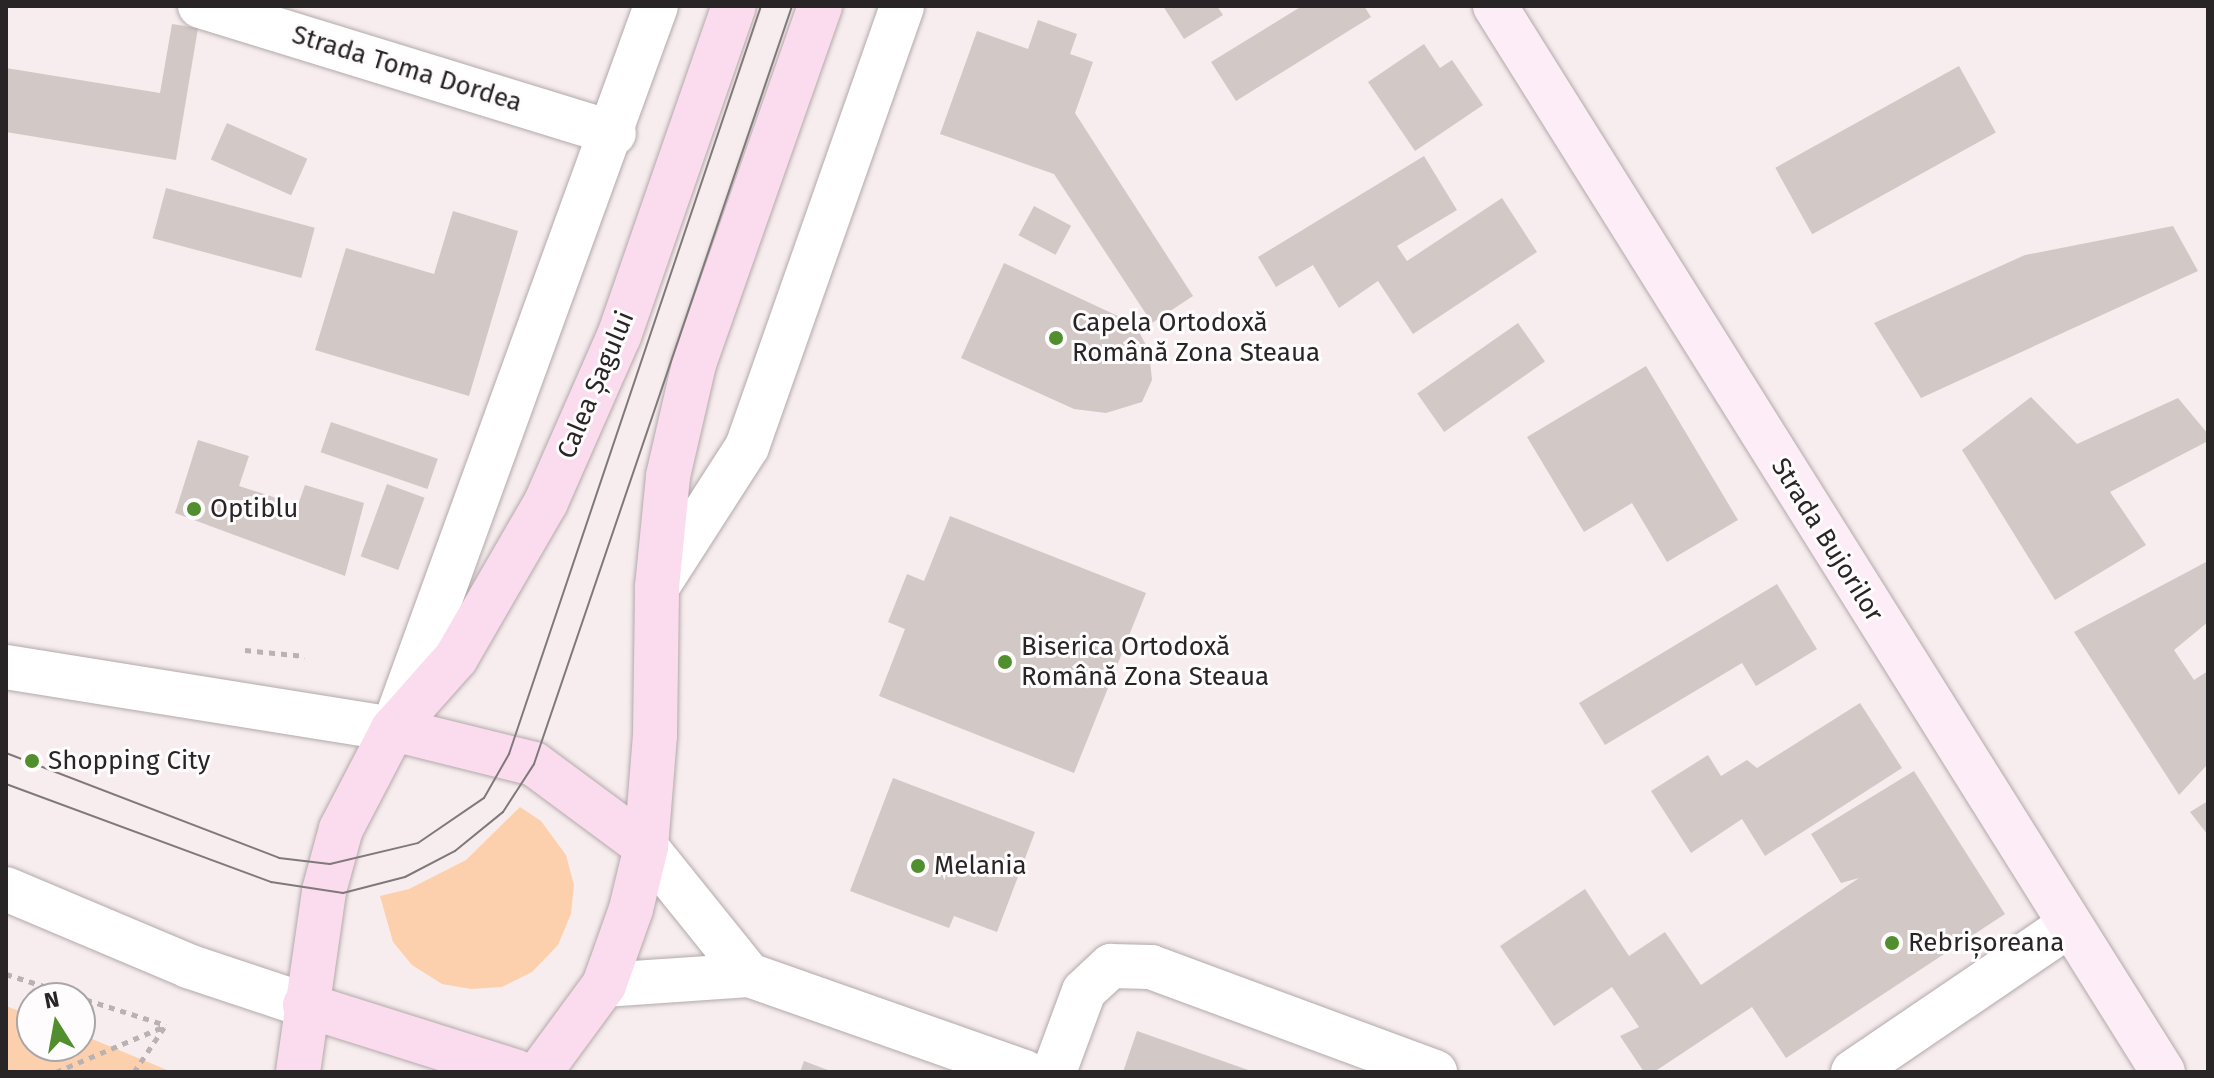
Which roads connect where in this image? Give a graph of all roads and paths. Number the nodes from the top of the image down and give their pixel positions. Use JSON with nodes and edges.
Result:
{"nodes":[{"id":1,"x":200,"y":6,"type":"edge"},
{"id":2,"x":656,"y":6,"type":"edge"},
{"id":3,"x":734,"y":6,"type":"edge"},
{"id":4,"x":820,"y":6,"type":"edge"},
{"id":5,"x":902,"y":6,"type":"edge"},
{"id":6,"x":1495,"y":6,"type":"edge"},
{"id":7,"x":614,"y":133,"type":"junction"},
{"id":8,"x":657,"y":587,"type":"junction"},
{"id":9,"x":6,"y":667,"type":"edge"},
{"id":10,"x":393,"y":729,"type":"junction"},
{"id":11,"x":646,"y":847,"type":"junction"},
{"id":12,"x":6,"y":889,"type":"edge"},
{"id":13,"x":2068,"y":926,"type":"junction"},
{"id":14,"x":6,"y":974,"type":"edge"},
{"id":15,"x":749,"y":975,"type":"junction"},
{"id":16,"x":604,"y":985,"type":"junction"},
{"id":17,"x":305,"y":1005,"type":"junction"},
{"id":18,"x":166,"y":1025,"type":"junction"},
{"id":19,"x":56,"y":1072,"type":"edge"},
{"id":20,"x":134,"y":1072,"type":"edge"},
{"id":21,"x":298,"y":1072,"type":"edge"},
{"id":22,"x":517,"y":1072,"type":"edge"},
{"id":23,"x":540,"y":1072,"type":"edge"},
{"id":24,"x":1024,"y":1072,"type":"edge"},
{"id":25,"x":1054,"y":1072,"type":"edge"},
{"id":26,"x":1435,"y":1072,"type":"edge"},
{"id":27,"x":1853,"y":1072,"type":"edge"},
{"id":28,"x":2163,"y":1072,"type":"edge"}],
"edges":[{"from":1,"to":7,"type":"street","name":"Strada Toma Dordea"},
{"from":2,"to":7,"type":"street","name":"Calea Șagului"},
{"from":3,"to":10,"type":"main road","name":"Calea Șagului"},
{"from":4,"to":8,"type":"main road"},
{"from":5,"to":8,"type":"street"},
{"from":6,"to":13,"type":"main road","name":"Strada Bujorilor"},
{"from":7,"to":10,"type":"street","name":"Calea Șagului"},
{"from":8,"to":11,"type":"main road"},
{"from":9,"to":10,"type":"street"},
{"from":10,"to":11,"type":"main road"},
{"from":10,"to":17,"type":"main road","name":"Calea Șagului"},
{"from":11,"to":15,"type":"street"},
{"from":11,"to":16,"type":"main road"},
{"from":12,"to":17,"type":"street"},
{"from":13,"to":27,"type":"street"},
{"from":13,"to":28,"type":"main road","name":"Strada Bujorilor"},
{"from":14,"to":18,"type":"path"},
{"from":15,"to":16,"type":"street"},
{"from":15,"to":24,"type":"street"},
{"from":16,"to":23,"type":"main road"},
{"from":17,"to":21,"type":"main road","name":"Calea Șagului"},
{"from":17,"to":22,"type":"main road"},
{"from":18,"to":19,"type":"path"},
{"from":18,"to":20,"type":"path"},
{"from":25,"to":26,"type":"street"}]}
